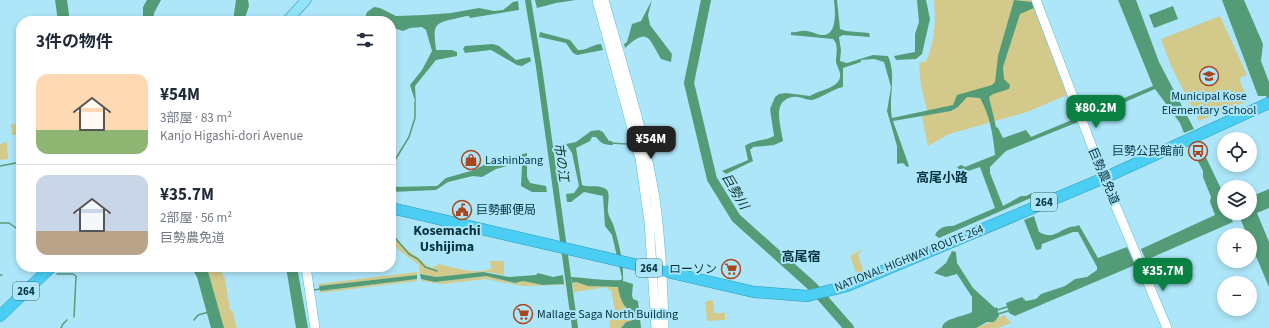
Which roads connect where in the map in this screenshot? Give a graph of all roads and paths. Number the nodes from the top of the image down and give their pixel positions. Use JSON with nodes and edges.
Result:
{"nodes":[{"id":1,"x":306,"y":0,"type":"edge"},
{"id":2,"x":597,"y":0,"type":"edge"},
{"id":3,"x":604,"y":0,"type":"edge"},
{"id":4,"x":1036,"y":0,"type":"edge"},
{"id":5,"x":292,"y":16,"type":"edge"},
{"id":6,"x":1265,"y":106,"type":"edge"},
{"id":7,"x":1104,"y":178,"type":"junction"},
{"id":8,"x":396,"y":209,"type":"edge"},
{"id":9,"x":658,"y":270,"type":"junction"},
{"id":10,"x":46,"y":272,"type":"edge"},
{"id":11,"x":307,"y":272,"type":"edge"},
{"id":12,"x":0,"y":316,"type":"edge"},
{"id":13,"x":315,"y":328,"type":"edge"},
{"id":14,"x":656,"y":328,"type":"edge"},
{"id":15,"x":664,"y":328,"type":"edge"},
{"id":16,"x":1167,"y":328,"type":"edge"}],
"edges":[{"from":1,"to":5,"type":"main road"},
{"from":2,"to":9,"type":"main road"},
{"from":3,"to":9,"type":"main road"},
{"from":4,"to":7,"type":"main road","name":"巨勢農免道"},
{"from":6,"to":7,"type":"highway","name":"NATIONAL HIGHWAY ROUTE 264","number":"264"},
{"from":7,"to":9,"type":"highway","name":"NATIONAL HIGHWAY ROUTE 264","number":"264"},
{"from":7,"to":16,"type":"main road","name":"巨勢農免道"},
{"from":8,"to":9,"type":"highway","name":"NATIONAL HIGHWAY ROUTE 264","number":"264"},
{"from":9,"to":14,"type":"main road"},
{"from":9,"to":15,"type":"main road"},
{"from":10,"to":12,"type":"highway","number":"264"},
{"from":11,"to":13,"type":"main road"}]}
